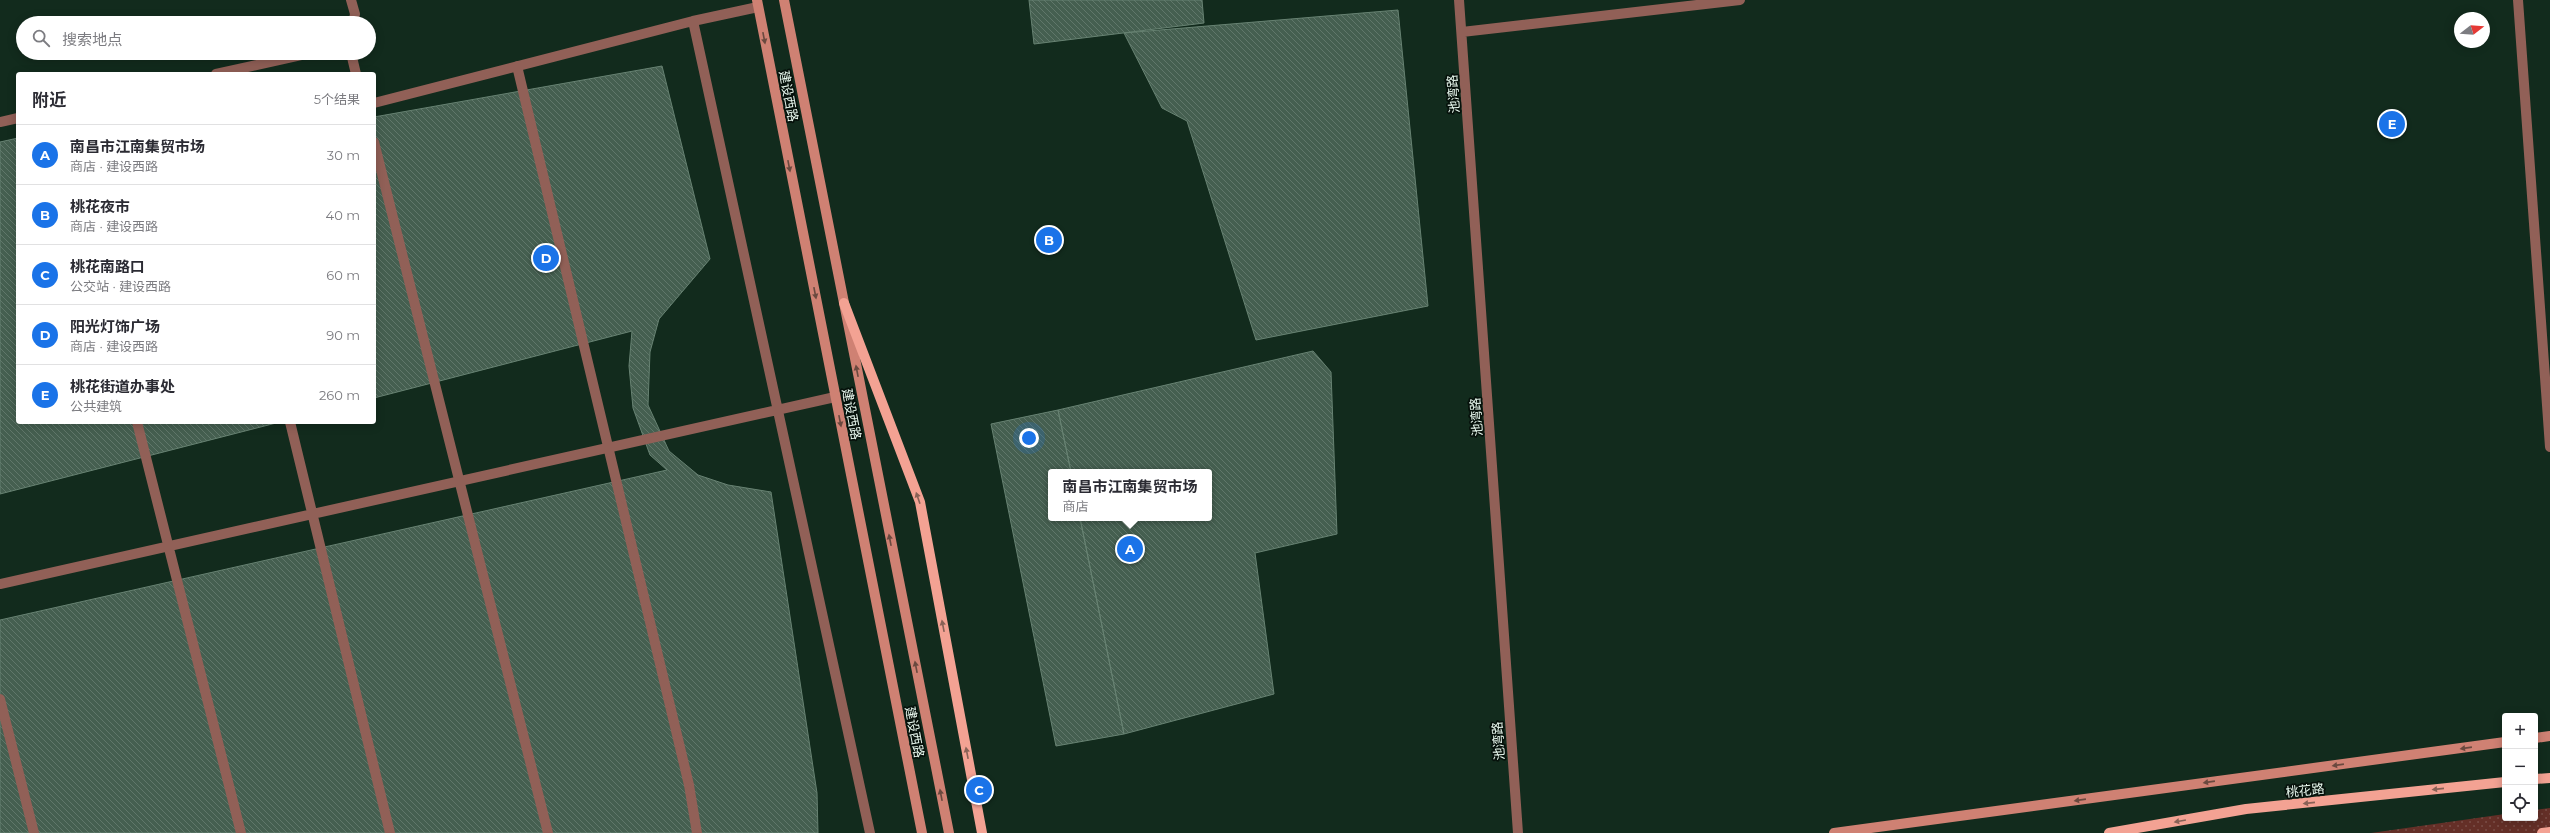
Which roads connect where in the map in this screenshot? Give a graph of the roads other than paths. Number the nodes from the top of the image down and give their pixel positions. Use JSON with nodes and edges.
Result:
{"nodes":[{"id":1,"x":351,"y":0,"type":"edge"},
{"id":2,"x":784,"y":0,"type":"edge"},
{"id":3,"x":1459,"y":0,"type":"edge"},
{"id":4,"x":1740,"y":0,"type":"edge"},
{"id":5,"x":2518,"y":0,"type":"edge"},
{"id":6,"x":757,"y":4,"type":"edge"},
{"id":7,"x":355,"y":16,"type":"edge"},
{"id":8,"x":693,"y":21,"type":"junction"},
{"id":9,"x":1462,"y":32,"type":"junction"},
{"id":10,"x":279,"y":60,"type":"edge"},
{"id":11,"x":353,"y":60,"type":"edge"},
{"id":12,"x":517,"y":66,"type":"junction"},
{"id":13,"x":225,"y":72,"type":"edge"},
{"id":14,"x":356,"y":72,"type":"edge"},
{"id":15,"x":376,"y":102,"type":"edge"},
{"id":16,"x":16,"y":118,"type":"edge"},
{"id":17,"x":0,"y":122,"type":"edge"},
{"id":18,"x":376,"y":150,"type":"edge"},
{"id":19,"x":844,"y":303,"type":"junction"},
{"id":20,"x":835,"y":397,"type":"junction"},
{"id":21,"x":777,"y":411,"type":"junction"},
{"id":22,"x":138,"y":424,"type":"edge"},
{"id":23,"x":290,"y":424,"type":"edge"},
{"id":24,"x":2550,"y":447,"type":"edge"},
{"id":25,"x":608,"y":448,"type":"junction"},
{"id":26,"x":460,"y":481,"type":"junction"},
{"id":27,"x":313,"y":514,"type":"junction"},
{"id":28,"x":169,"y":546,"type":"junction"},
{"id":29,"x":0,"y":584,"type":"edge"},
{"id":30,"x":0,"y":699,"type":"edge"},
{"id":31,"x":2550,"y":736,"type":"edge"},
{"id":32,"x":2538,"y":738,"type":"edge"},
{"id":33,"x":2502,"y":742,"type":"edge"},
{"id":34,"x":2550,"y":778,"type":"edge"},
{"id":35,"x":2538,"y":779,"type":"edge"},
{"id":36,"x":2502,"y":782,"type":"edge"},
{"id":37,"x":2550,"y":832,"type":"edge"},
{"id":38,"x":34,"y":833,"type":"edge"},
{"id":39,"x":241,"y":833,"type":"edge"},
{"id":40,"x":390,"y":833,"type":"edge"},
{"id":41,"x":548,"y":833,"type":"edge"},
{"id":42,"x":697,"y":833,"type":"edge"},
{"id":43,"x":870,"y":833,"type":"edge"},
{"id":44,"x":922,"y":833,"type":"edge"},
{"id":45,"x":949,"y":833,"type":"edge"},
{"id":46,"x":982,"y":833,"type":"edge"},
{"id":47,"x":1518,"y":833,"type":"edge"},
{"id":48,"x":1834,"y":833,"type":"edge"},
{"id":49,"x":2109,"y":833,"type":"edge"},
{"id":50,"x":2542,"y":833,"type":"edge"}],
"edges":[{"from":1,"to":7,"type":"street"},
{"from":2,"to":19,"type":"main road","name":"建设西路"},
{"from":3,"to":9,"type":"street","name":"池湾路"},
{"from":4,"to":9,"type":"street"},
{"from":5,"to":24,"type":"street"},
{"from":6,"to":8,"type":"street"},
{"from":6,"to":20,"type":"main road","name":"建设西路","one_way":true},
{"from":8,"to":12,"type":"street"},
{"from":8,"to":21,"type":"street"},
{"from":9,"to":47,"type":"street","name":"池湾路"},
{"from":10,"to":13,"type":"street"},
{"from":11,"to":14,"type":"street"},
{"from":12,"to":15,"type":"street"},
{"from":12,"to":25,"type":"street"},
{"from":16,"to":17,"type":"street"},
{"from":18,"to":26,"type":"street"},
{"from":45,"to":19,"type":"main road","name":"建设西路","one_way":true},
{"from":46,"to":19,"type":"main road","one_way":true},
{"from":20,"to":21,"type":"street"},
{"from":20,"to":44,"type":"main road","name":"建设西路","one_way":true},
{"from":21,"to":25,"type":"street"},
{"from":21,"to":43,"type":"street"},
{"from":22,"to":28,"type":"street"},
{"from":23,"to":27,"type":"street"},
{"from":25,"to":26,"type":"street"},
{"from":25,"to":42,"type":"street"},
{"from":26,"to":27,"type":"street"},
{"from":26,"to":41,"type":"street"},
{"from":27,"to":28,"type":"street"},
{"from":27,"to":40,"type":"street"},
{"from":28,"to":29,"type":"street"},
{"from":28,"to":39,"type":"street"},
{"from":30,"to":38,"type":"street"},
{"from":31,"to":32,"type":"main road"},
{"from":33,"to":48,"type":"main road","one_way":true},
{"from":34,"to":35,"type":"main road"},
{"from":36,"to":49,"type":"main road","name":"桃花路","one_way":true},
{"from":37,"to":50,"type":"main road"}]}
